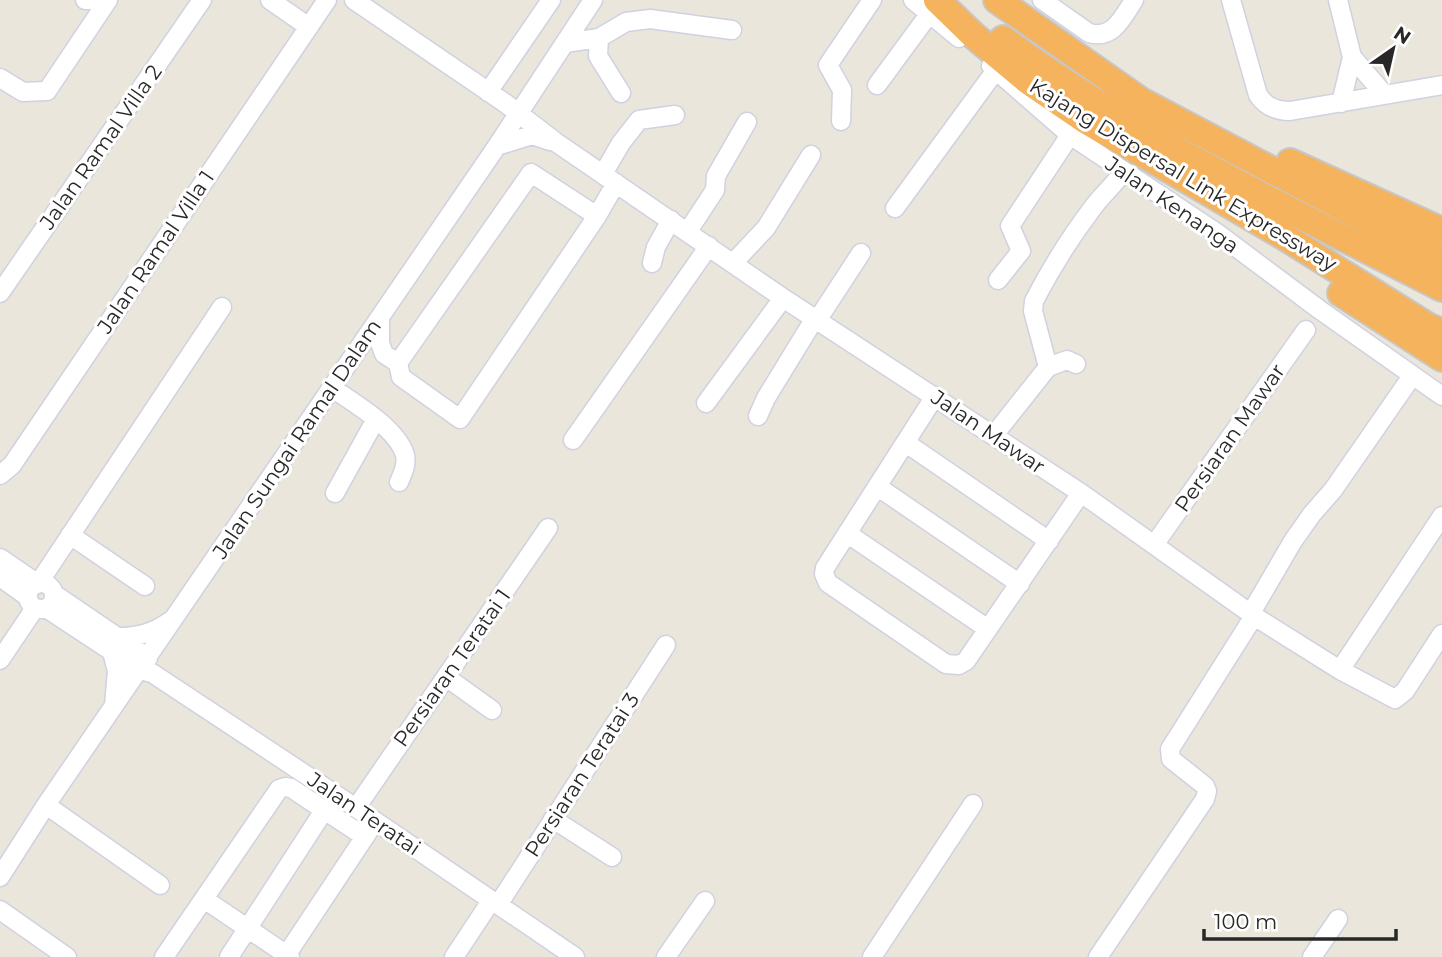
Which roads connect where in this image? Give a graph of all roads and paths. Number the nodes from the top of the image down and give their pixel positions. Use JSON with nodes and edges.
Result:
{"nodes":[{"id":1,"x":85,"y":0,"type":"edge"},
{"id":2,"x":99,"y":0,"type":"edge"},
{"id":3,"x":108,"y":0,"type":"edge"},
{"id":4,"x":202,"y":0,"type":"edge"},
{"id":5,"x":270,"y":0,"type":"edge"},
{"id":6,"x":327,"y":0,"type":"edge"},
{"id":7,"x":551,"y":0,"type":"edge"},
{"id":8,"x":593,"y":0,"type":"edge"},
{"id":9,"x":872,"y":0,"type":"edge"},
{"id":10,"x":913,"y":0,"type":"edge"},
{"id":11,"x":997,"y":0,"type":"edge"},
{"id":12,"x":1042,"y":0,"type":"edge"},
{"id":13,"x":1135,"y":0,"type":"edge"},
{"id":14,"x":1231,"y":0,"type":"edge"},
{"id":15,"x":1326,"y":0,"type":"edge"},
{"id":16,"x":1338,"y":0,"type":"edge"},
{"id":17,"x":365,"y":3,"type":"edge"},
{"id":18,"x":939,"y":4,"type":"edge"},
{"id":19,"x":309,"y":27,"type":"junction"},
{"id":20,"x":732,"y":30,"type":"dead end"},
{"id":21,"x":599,"y":38,"type":"junction"},
{"id":22,"x":565,"y":43,"type":"junction"},
{"id":23,"x":1347,"y":60,"type":"junction"},
{"id":24,"x":996,"y":70,"type":"junction"},
{"id":25,"x":0,"y":78,"type":"edge"},
{"id":26,"x":877,"y":85,"type":"dead end"},
{"id":27,"x":1442,"y":85,"type":"edge"},
{"id":28,"x":536,"y":88,"type":"junction"},
{"id":29,"x":488,"y":92,"type":"junction"},
{"id":30,"x":621,"y":93,"type":"dead end"},
{"id":31,"x":1384,"y":94,"type":"junction"},
{"id":32,"x":1340,"y":103,"type":"junction"},
{"id":33,"x":518,"y":113,"type":"junction"},
{"id":34,"x":676,"y":115,"type":"dead end"},
{"id":35,"x":841,"y":121,"type":"dead end"},
{"id":36,"x":747,"y":122,"type":"dead end"},
{"id":37,"x":1078,"y":127,"type":"junction"},
{"id":38,"x":1215,"y":140,"type":"junction"},
{"id":39,"x":557,"y":143,"type":"junction"},
{"id":40,"x":497,"y":146,"type":"junction"},
{"id":41,"x":811,"y":155,"type":"dead end"},
{"id":42,"x":1122,"y":172,"type":"junction"},
{"id":43,"x":610,"y":178,"type":"junction"},
{"id":44,"x":895,"y":208,"type":"dead end"},
{"id":45,"x":597,"y":216,"type":"junction"},
{"id":46,"x":671,"y":220,"type":"junction"},
{"id":47,"x":688,"y":231,"type":"junction"},
{"id":48,"x":1442,"y":231,"type":"edge"},
{"id":49,"x":709,"y":246,"type":"junction"},
{"id":50,"x":861,"y":253,"type":"dead end"},
{"id":51,"x":1442,"y":260,"type":"edge"},
{"id":52,"x":652,"y":262,"type":"dead end"},
{"id":53,"x":733,"y":263,"type":"junction"},
{"id":54,"x":998,"y":280,"type":"dead end"},
{"id":55,"x":1442,"y":288,"type":"edge"},
{"id":56,"x":0,"y":293,"type":"edge"},
{"id":57,"x":783,"y":298,"type":"junction"},
{"id":58,"x":222,"y":307,"type":"dead end"},
{"id":59,"x":380,"y":317,"type":"junction"},
{"id":60,"x":817,"y":318,"type":"junction"},
{"id":61,"x":1436,"y":329,"type":"edge"},
{"id":62,"x":1306,"y":330,"type":"dead end"},
{"id":63,"x":1442,"y":358,"type":"edge"},
{"id":64,"x":391,"y":359,"type":"junction"},
{"id":65,"x":351,"y":360,"type":"junction"},
{"id":66,"x":1076,"y":364,"type":"dead end"},
{"id":67,"x":1048,"y":367,"type":"junction"},
{"id":68,"x":1412,"y":376,"type":"junction"},
{"id":69,"x":332,"y":388,"type":"junction"},
{"id":70,"x":935,"y":396,"type":"junction"},
{"id":71,"x":1442,"y":396,"type":"edge"},
{"id":72,"x":706,"y":403,"type":"dead end"},
{"id":73,"x":758,"y":416,"type":"dead end"},
{"id":74,"x":376,"y":419,"type":"junction"},
{"id":75,"x":994,"y":435,"type":"junction"},
{"id":76,"x":573,"y":440,"type":"dead end"},
{"id":77,"x":906,"y":443,"type":"junction"},
{"id":78,"x":0,"y":475,"type":"edge"},
{"id":79,"x":399,"y":482,"type":"dead end"},
{"id":80,"x":878,"y":487,"type":"junction"},
{"id":81,"x":335,"y":493,"type":"dead end"},
{"id":82,"x":1081,"y":493,"type":"junction"},
{"id":83,"x":1442,"y":516,"type":"edge"},
{"id":84,"x":548,"y":528,"type":"dead end"},
{"id":85,"x":848,"y":534,"type":"junction"},
{"id":86,"x":70,"y":536,"type":"junction"},
{"id":87,"x":1049,"y":541,"type":"junction"},
{"id":88,"x":1154,"y":545,"type":"junction"},
{"id":89,"x":0,"y":558,"type":"edge"},
{"id":90,"x":0,"y":577,"type":"edge"},
{"id":91,"x":1020,"y":584,"type":"junction"},
{"id":92,"x":145,"y":586,"type":"dead end"},
{"id":93,"x":40,"y":598,"type":"junction"},
{"id":94,"x":178,"y":614,"type":"junction"},
{"id":95,"x":1253,"y":615,"type":"junction"},
{"id":96,"x":988,"y":629,"type":"junction"},
{"id":97,"x":1442,"y":634,"type":"edge"},
{"id":98,"x":115,"y":645,"type":"junction"},
{"id":99,"x":666,"y":645,"type":"dead end"},
{"id":100,"x":0,"y":660,"type":"edge"},
{"id":101,"x":147,"y":667,"type":"junction"},
{"id":102,"x":1340,"y":670,"type":"junction"},
{"id":103,"x":446,"y":677,"type":"junction"},
{"id":104,"x":114,"y":708,"type":"junction"},
{"id":105,"x":492,"y":710,"type":"dead end"},
{"id":106,"x":973,"y":804,"type":"dead end"},
{"id":107,"x":46,"y":805,"type":"junction"},
{"id":108,"x":356,"y":808,"type":"junction"},
{"id":109,"x":325,"y":809,"type":"junction"},
{"id":110,"x":553,"y":819,"type":"junction"},
{"id":111,"x":375,"y":821,"type":"junction"},
{"id":112,"x":365,"y":837,"type":"junction"},
{"id":113,"x":612,"y":857,"type":"dead end"},
{"id":114,"x":0,"y":877,"type":"edge"},
{"id":115,"x":160,"y":885,"type":"dead end"},
{"id":116,"x":204,"y":899,"type":"junction"},
{"id":117,"x":705,"y":901,"type":"dead end"},
{"id":118,"x":495,"y":903,"type":"junction"},
{"id":119,"x":0,"y":910,"type":"edge"},
{"id":120,"x":1338,"y":919,"type":"dead end"},
{"id":121,"x":248,"y":929,"type":"junction"},
{"id":122,"x":287,"y":956,"type":"edge"},
{"id":123,"x":67,"y":957,"type":"edge"},
{"id":124,"x":164,"y":957,"type":"edge"},
{"id":125,"x":229,"y":957,"type":"edge"},
{"id":126,"x":454,"y":957,"type":"edge"},
{"id":127,"x":575,"y":957,"type":"edge"},
{"id":128,"x":666,"y":957,"type":"edge"},
{"id":129,"x":872,"y":957,"type":"edge"},
{"id":130,"x":1098,"y":957,"type":"edge"},
{"id":131,"x":1312,"y":957,"type":"edge"}],
"edges":[{"from":1,"to":2,"type":"street"},
{"from":3,"to":25,"type":"street"},
{"from":4,"to":56,"type":"street","name":"Jalan Ramal Villa 2"},
{"from":5,"to":19,"type":"street"},
{"from":6,"to":19,"type":"street","name":"Jalan Ramal Villa 1"},
{"from":7,"to":29,"type":"street"},
{"from":8,"to":22,"type":"street","name":"Jalan Sungai Ramal Dalam"},
{"from":9,"to":35,"type":"street"},
{"from":10,"to":18,"type":"street","name":"Jalan Kenanga"},
{"from":11,"to":38,"type":"highway","name":"Kajang Dispersal Link Expressway"},
{"from":12,"to":13,"type":"street"},
{"from":14,"to":32,"type":"street"},
{"from":15,"to":23,"type":"street"},
{"from":16,"to":23,"type":"street"},
{"from":17,"to":29,"type":"street","name":"Jalan Mawar"},
{"from":18,"to":24,"type":"street","name":"Jalan Kenanga"},
{"from":18,"to":26,"type":"street"},
{"from":18,"to":37,"type":"highway","name":"Kajang Dispersal Link Expressway"},
{"from":18,"to":55,"type":"highway","name":"Kajang Dispersal Link Expressway"},
{"from":19,"to":78,"type":"street","name":"Jalan Ramal Villa 1"},
{"from":20,"to":21,"type":"street"},
{"from":21,"to":22,"type":"street"},
{"from":21,"to":30,"type":"street"},
{"from":22,"to":28,"type":"street","name":"Jalan Sungai Ramal Dalam"},
{"from":23,"to":31,"type":"street"},
{"from":23,"to":32,"type":"street"},
{"from":24,"to":37,"type":"street","name":"Jalan Kenanga"},
{"from":24,"to":44,"type":"street"},
{"from":27,"to":31,"type":"street"},
{"from":28,"to":33,"type":"street","name":"Jalan Sungai Ramal Dalam"},
{"from":28,"to":39,"type":"street"},
{"from":29,"to":33,"type":"street","name":"Jalan Mawar"},
{"from":31,"to":32,"type":"street"},
{"from":33,"to":39,"type":"street","name":"Jalan Mawar"},
{"from":33,"to":40,"type":"street","name":"Jalan Sungai Ramal Dalam"},
{"from":34,"to":43,"type":"street"},
{"from":36,"to":47,"type":"street"},
{"from":37,"to":42,"type":"street","name":"Jalan Kenanga"},
{"from":37,"to":54,"type":"street"},
{"from":37,"to":61,"type":"highway","name":"Kajang Dispersal Link Expressway"},
{"from":37,"to":63,"type":"highway"},
{"from":38,"to":48,"type":"highway"},
{"from":38,"to":51,"type":"highway","name":"Kajang Dispersal Link Expressway"},
{"from":39,"to":40,"type":"street"},
{"from":39,"to":43,"type":"street","name":"Jalan Mawar"},
{"from":40,"to":59,"type":"street","name":"Jalan Sungai Ramal Dalam"},
{"from":41,"to":53,"type":"street"},
{"from":42,"to":67,"type":"street"},
{"from":42,"to":68,"type":"street","name":"Jalan Kenanga"},
{"from":43,"to":45,"type":"street"},
{"from":43,"to":46,"type":"street","name":"Jalan Mawar"},
{"from":45,"to":64,"type":"street"},
{"from":45,"to":64,"type":"street"},
{"from":46,"to":47,"type":"street","name":"Jalan Mawar"},
{"from":46,"to":52,"type":"street"},
{"from":47,"to":49,"type":"street","name":"Jalan Mawar"},
{"from":49,"to":53,"type":"street","name":"Jalan Mawar"},
{"from":49,"to":76,"type":"street"},
{"from":50,"to":60,"type":"street"},
{"from":53,"to":57,"type":"street","name":"Jalan Mawar"},
{"from":57,"to":60,"type":"street","name":"Jalan Mawar"},
{"from":57,"to":72,"type":"street"},
{"from":58,"to":86,"type":"street"},
{"from":59,"to":64,"type":"street"},
{"from":59,"to":65,"type":"street","name":"Jalan Sungai Ramal Dalam"},
{"from":60,"to":70,"type":"street","name":"Jalan Mawar"},
{"from":60,"to":73,"type":"street"},
{"from":62,"to":88,"type":"street","name":"Persiaran Mawar"},
{"from":64,"to":65,"type":"street"},
{"from":65,"to":69,"type":"street","name":"Jalan Sungai Ramal Dalam"},
{"from":66,"to":67,"type":"street"},
{"from":67,"to":75,"type":"street"},
{"from":68,"to":71,"type":"street","name":"Jalan Kenanga"},
{"from":68,"to":95,"type":"street"},
{"from":69,"to":74,"type":"street"},
{"from":69,"to":94,"type":"street","name":"Jalan Sungai Ramal Dalam"},
{"from":70,"to":75,"type":"street","name":"Jalan Mawar"},
{"from":70,"to":77,"type":"street"},
{"from":74,"to":79,"type":"street"},
{"from":74,"to":81,"type":"street"},
{"from":75,"to":82,"type":"street","name":"Jalan Mawar"},
{"from":77,"to":80,"type":"street"},
{"from":77,"to":87,"type":"street"},
{"from":80,"to":85,"type":"street"},
{"from":80,"to":91,"type":"street"},
{"from":82,"to":87,"type":"street"},
{"from":82,"to":88,"type":"street","name":"Jalan Mawar"},
{"from":83,"to":102,"type":"street"},
{"from":84,"to":103,"type":"street","name":"Persiaran Teratai 1"},
{"from":85,"to":96,"type":"street"},
{"from":85,"to":96,"type":"street"},
{"from":86,"to":92,"type":"street"},
{"from":86,"to":93,"type":"street"},
{"from":87,"to":91,"type":"street"},
{"from":88,"to":95,"type":"street","name":"Jalan Mawar"},
{"from":89,"to":93,"type":"street"},
{"from":90,"to":93,"type":"street"},
{"from":91,"to":96,"type":"street"},
{"from":93,"to":98,"type":"street","name":"Jalan Teratai"},
{"from":93,"to":100,"type":"street"},
{"from":94,"to":98,"type":"street"},
{"from":94,"to":101,"type":"street","name":"Jalan Sungai Ramal Dalam"},
{"from":95,"to":102,"type":"street","name":"Jalan Mawar"},
{"from":95,"to":130,"type":"street"},
{"from":97,"to":102,"type":"street","name":"Jalan Mawar"},
{"from":98,"to":101,"type":"street","name":"Jalan Teratai"},
{"from":98,"to":104,"type":"street"},
{"from":99,"to":110,"type":"street","name":"Persiaran Teratai 3"},
{"from":101,"to":104,"type":"street","name":"Jalan Sungai Ramal Dalam"},
{"from":101,"to":108,"type":"street","name":"Jalan Teratai"},
{"from":103,"to":105,"type":"street"},
{"from":103,"to":108,"type":"street","name":"Persiaran Teratai 1"},
{"from":104,"to":107,"type":"street","name":"Jalan Sungai Ramal Dalam"},
{"from":106,"to":129,"type":"street"},
{"from":107,"to":114,"type":"street","name":"Jalan Sungai Ramal Dalam"},
{"from":107,"to":115,"type":"street"},
{"from":108,"to":111,"type":"street","name":"Jalan Teratai"},
{"from":109,"to":112,"type":"street"},
{"from":109,"to":116,"type":"street"},
{"from":109,"to":121,"type":"street"},
{"from":110,"to":113,"type":"street"},
{"from":110,"to":118,"type":"street","name":"Persiaran Teratai 3"},
{"from":111,"to":112,"type":"street"},
{"from":111,"to":118,"type":"street","name":"Jalan Teratai"},
{"from":112,"to":122,"type":"street"},
{"from":116,"to":121,"type":"street"},
{"from":116,"to":124,"type":"street"},
{"from":117,"to":128,"type":"street"},
{"from":118,"to":126,"type":"street","name":"Persiaran Teratai 3"},
{"from":118,"to":127,"type":"street","name":"Jalan Teratai"},
{"from":119,"to":123,"type":"street"},
{"from":120,"to":131,"type":"street"},
{"from":121,"to":122,"type":"street"},
{"from":121,"to":125,"type":"street"}]}
